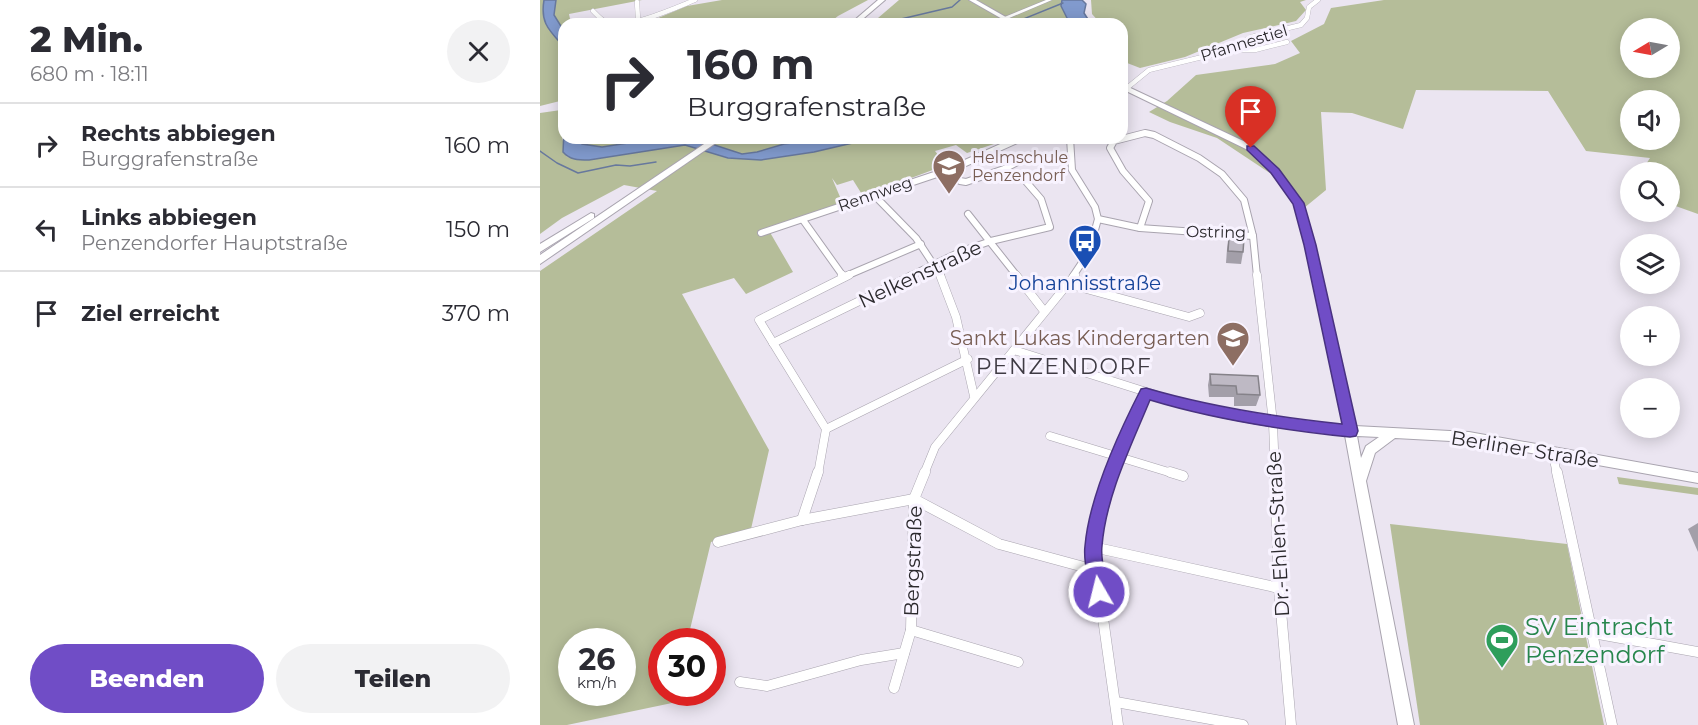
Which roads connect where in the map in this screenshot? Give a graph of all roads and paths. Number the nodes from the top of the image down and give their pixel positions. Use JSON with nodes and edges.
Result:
{"nodes":[{"id":1,"x":695,"y":0,"type":"edge"},
{"id":2,"x":882,"y":0,"type":"edge"},
{"id":3,"x":892,"y":0,"type":"edge"},
{"id":4,"x":972,"y":0,"type":"edge"},
{"id":5,"x":1050,"y":0,"type":"edge"},
{"id":6,"x":1318,"y":0,"type":"edge"},
{"id":7,"x":637,"y":2,"type":"dead end"},
{"id":8,"x":593,"y":11,"type":"dead end"},
{"id":9,"x":662,"y":13,"type":"junction"},
{"id":10,"x":601,"y":18,"type":"edge"},
{"id":11,"x":638,"y":18,"type":"edge"},
{"id":12,"x":642,"y":18,"type":"edge"},
{"id":13,"x":654,"y":18,"type":"edge"},
{"id":14,"x":861,"y":18,"type":"edge"},
{"id":15,"x":871,"y":18,"type":"edge"},
{"id":16,"x":1005,"y":18,"type":"edge"},
{"id":17,"x":1016,"y":18,"type":"edge"},
{"id":18,"x":1287,"y":42,"type":"dead end"},
{"id":19,"x":1231,"y":50,"type":"junction"},
{"id":20,"x":1128,"y":85,"type":"edge"},
{"id":21,"x":1128,"y":90,"type":"edge"},
{"id":22,"x":1128,"y":137,"type":"edge"},
{"id":23,"x":698,"y":144,"type":"edge"},
{"id":24,"x":710,"y":144,"type":"edge"},
{"id":25,"x":1008,"y":144,"type":"edge"},
{"id":26,"x":1070,"y":144,"type":"edge"},
{"id":27,"x":1112,"y":144,"type":"edge"},
{"id":28,"x":1031,"y":155,"type":"dead end"},
{"id":29,"x":952,"y":169,"type":"junction"},
{"id":30,"x":1022,"y":177,"type":"dead end"},
{"id":31,"x":638,"y":191,"type":"junction"},
{"id":32,"x":873,"y":194,"type":"junction"},
{"id":33,"x":968,"y":214,"type":"dead end"},
{"id":34,"x":1098,"y":219,"type":"junction"},
{"id":35,"x":803,"y":220,"type":"junction"},
{"id":36,"x":1140,"y":228,"type":"junction"},
{"id":37,"x":761,"y":233,"type":"dead end"},
{"id":38,"x":1253,"y":236,"type":"junction"},
{"id":39,"x":991,"y":241,"type":"junction"},
{"id":40,"x":921,"y":244,"type":"junction"},
{"id":41,"x":540,"y":249,"type":"edge"},
{"id":42,"x":540,"y":260,"type":"edge"},
{"id":43,"x":935,"y":265,"type":"junction"},
{"id":44,"x":844,"y":277,"type":"junction"},
{"id":45,"x":1068,"y":284,"type":"junction"},
{"id":46,"x":1044,"y":311,"type":"junction"},
{"id":47,"x":1200,"y":313,"type":"dead end"},
{"id":48,"x":773,"y":343,"type":"junction"},
{"id":49,"x":1014,"y":350,"type":"junction"},
{"id":50,"x":968,"y":359,"type":"junction"},
{"id":51,"x":1146,"y":393,"type":"junction"},
{"id":52,"x":974,"y":396,"type":"junction"},
{"id":53,"x":1273,"y":423,"type":"junction"},
{"id":54,"x":826,"y":429,"type":"junction"},
{"id":55,"x":1350,"y":431,"type":"junction"},
{"id":56,"x":1393,"y":433,"type":"junction"},
{"id":57,"x":1050,"y":436,"type":"dead end"},
{"id":58,"x":1552,"y":451,"type":"junction"},
{"id":59,"x":1118,"y":457,"type":"junction"},
{"id":60,"x":1183,"y":477,"type":"dead end"},
{"id":61,"x":1698,"y":478,"type":"edge"},
{"id":62,"x":1359,"y":480,"type":"junction"},
{"id":63,"x":914,"y":499,"type":"junction"},
{"id":64,"x":802,"y":520,"type":"junction"},
{"id":65,"x":718,"y":543,"type":"dead end"},
{"id":66,"x":1093,"y":547,"type":"junction"},
{"id":67,"x":1095,"y":570,"type":"junction"},
{"id":68,"x":1279,"y":588,"type":"junction"},
{"id":69,"x":911,"y":630,"type":"junction"},
{"id":70,"x":1593,"y":633,"type":"junction"},
{"id":71,"x":1698,"y":652,"type":"edge"},
{"id":72,"x":904,"y":653,"type":"junction"},
{"id":73,"x":1018,"y":662,"type":"dead end"},
{"id":74,"x":740,"y":682,"type":"dead end"},
{"id":75,"x":894,"y":688,"type":"dead end"},
{"id":76,"x":1116,"y":702,"type":"junction"},
{"id":77,"x":1118,"y":725,"type":"edge"},
{"id":78,"x":1243,"y":725,"type":"edge"},
{"id":79,"x":1291,"y":725,"type":"edge"},
{"id":80,"x":1406,"y":725,"type":"edge"},
{"id":81,"x":1612,"y":725,"type":"edge"}],
"edges":[{"from":1,"to":9,"type":"street"},
{"from":2,"to":14,"type":"highway"},
{"from":3,"to":15,"type":"highway"},
{"from":4,"to":16,"type":"main road"},
{"from":5,"to":17,"type":"street"},
{"from":6,"to":19,"type":"street","name":"Pfannestiel"},
{"from":7,"to":11,"type":"street"},
{"from":8,"to":10,"type":"street"},
{"from":9,"to":12,"type":"street"},
{"from":9,"to":13,"type":"street"},
{"from":18,"to":19,"type":"street"},
{"from":19,"to":20,"type":"street","name":"Pfannestiel"},
{"from":21,"to":55,"type":"main road"},
{"from":22,"to":38,"type":"street","name":"Ostring"},
{"from":23,"to":31,"type":"highway"},
{"from":24,"to":31,"type":"highway"},
{"from":25,"to":29,"type":"street","name":"Rennweg"},
{"from":26,"to":34,"type":"street"},
{"from":27,"to":36,"type":"street","name":"Ostring"},
{"from":28,"to":29,"type":"street"},
{"from":29,"to":32,"type":"street","name":"Rennweg"},
{"from":30,"to":39,"type":"street","name":"Nelkenstraße"},
{"from":31,"to":41,"type":"highway"},
{"from":31,"to":42,"type":"highway"},
{"from":32,"to":35,"type":"street","name":"Rennweg"},
{"from":32,"to":40,"type":"street"},
{"from":33,"to":39,"type":"street"},
{"from":34,"to":36,"type":"street","name":"Ostring"},
{"from":34,"to":45,"type":"street","name":"Bergstraße"},
{"from":35,"to":37,"type":"street","name":"Rennweg"},
{"from":35,"to":44,"type":"street"},
{"from":36,"to":38,"type":"street","name":"Ostring"},
{"from":38,"to":53,"type":"street","name":"Dr.-Ehlen-Straße"},
{"from":39,"to":43,"type":"street","name":"Nelkenstraße"},
{"from":39,"to":46,"type":"street"},
{"from":40,"to":43,"type":"street"},
{"from":40,"to":44,"type":"street"},
{"from":43,"to":48,"type":"street","name":"Nelkenstraße"},
{"from":43,"to":50,"type":"street"},
{"from":44,"to":48,"type":"street"},
{"from":45,"to":46,"type":"street","name":"Bergstraße"},
{"from":45,"to":47,"type":"street"},
{"from":46,"to":49,"type":"street","name":"Bergstraße"},
{"from":48,"to":54,"type":"street"},
{"from":49,"to":51,"type":"street"},
{"from":49,"to":52,"type":"street","name":"Bergstraße"},
{"from":50,"to":52,"type":"street"},
{"from":50,"to":54,"type":"street"},
{"from":51,"to":53,"type":"street"},
{"from":51,"to":59,"type":"street"},
{"from":52,"to":63,"type":"street","name":"Bergstraße"},
{"from":53,"to":55,"type":"street"},
{"from":53,"to":68,"type":"street","name":"Dr.-Ehlen-Straße"},
{"from":54,"to":64,"type":"street"},
{"from":55,"to":56,"type":"main road","name":"Berliner Straße"},
{"from":55,"to":62,"type":"main road"},
{"from":56,"to":58,"type":"main road","name":"Berliner Straße"},
{"from":56,"to":62,"type":"main road"},
{"from":57,"to":59,"type":"street"},
{"from":58,"to":61,"type":"main road","name":"Berliner Straße"},
{"from":58,"to":70,"type":"street"},
{"from":59,"to":60,"type":"street"},
{"from":59,"to":66,"type":"street"},
{"from":62,"to":80,"type":"main road"},
{"from":63,"to":64,"type":"street"},
{"from":63,"to":67,"type":"street"},
{"from":63,"to":69,"type":"street","name":"Bergstraße"},
{"from":64,"to":65,"type":"street"},
{"from":66,"to":67,"type":"street"},
{"from":66,"to":68,"type":"street"},
{"from":67,"to":76,"type":"street"},
{"from":68,"to":79,"type":"street","name":"Dr.-Ehlen-Straße"},
{"from":69,"to":72,"type":"street","name":"Bergstraße"},
{"from":69,"to":73,"type":"street"},
{"from":70,"to":71,"type":"street"},
{"from":70,"to":81,"type":"street"},
{"from":72,"to":74,"type":"street"},
{"from":72,"to":75,"type":"street","name":"Bergstraße"},
{"from":76,"to":77,"type":"street"},
{"from":76,"to":78,"type":"street"}]}
